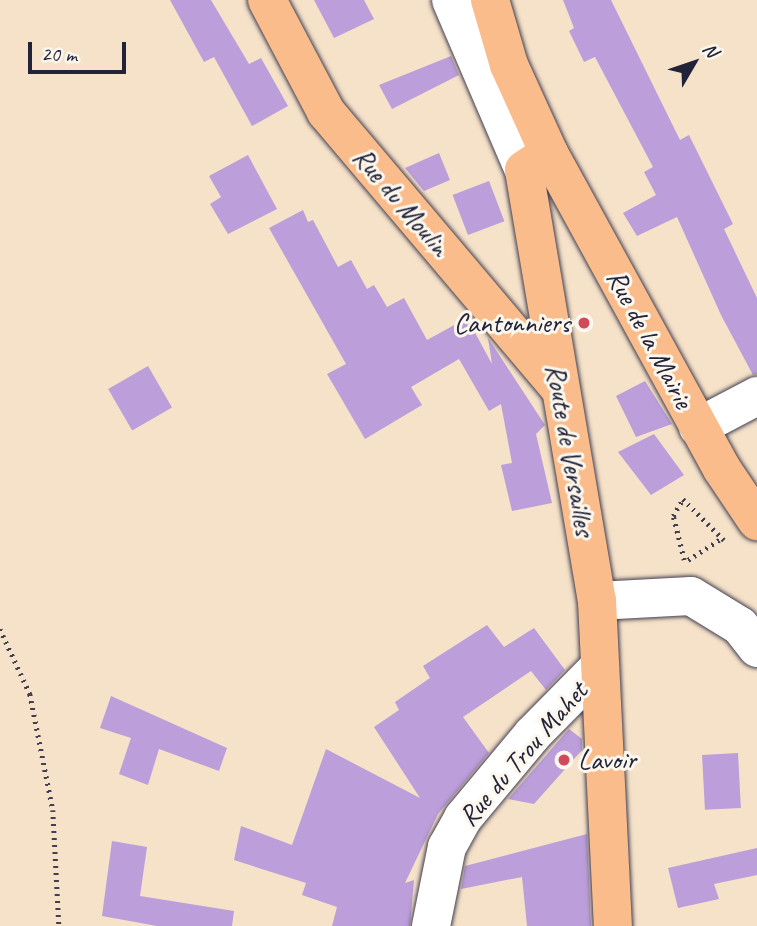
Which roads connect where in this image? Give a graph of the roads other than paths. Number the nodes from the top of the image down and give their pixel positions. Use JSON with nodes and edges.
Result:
{"nodes":[{"id":1,"x":267,"y":0,"type":"edge"},
{"id":2,"x":451,"y":0,"type":"edge"},
{"id":3,"x":498,"y":3,"type":"edge"},
{"id":4,"x":536,"y":162,"type":"junction"},
{"id":5,"x":559,"y":388,"type":"junction"},
{"id":6,"x":757,"y":396,"type":"edge"},
{"id":7,"x":698,"y":427,"type":"junction"},
{"id":8,"x":744,"y":534,"type":"edge"},
{"id":9,"x":597,"y":601,"type":"junction"},
{"id":10,"x":757,"y":648,"type":"edge"},
{"id":11,"x":600,"y":666,"type":"junction"},
{"id":12,"x":430,"y":926,"type":"edge"},
{"id":13,"x":613,"y":926,"type":"edge"}],
"edges":[{"from":1,"to":5,"type":"main road","name":"Rue du Moulin"},
{"from":2,"to":4,"type":"street"},
{"from":3,"to":4,"type":"main road","name":"Route de Versailles"},
{"from":4,"to":5,"type":"main road","name":"Route de Versailles"},
{"from":4,"to":7,"type":"main road","name":"Rue de la Mairie"},
{"from":5,"to":9,"type":"main road","name":"Route de Versailles"},
{"from":6,"to":7,"type":"street"},
{"from":7,"to":8,"type":"main road","name":"Rue de la Mairie"},
{"from":9,"to":10,"type":"street"},
{"from":9,"to":11,"type":"main road","name":"Route de Versailles"},
{"from":11,"to":12,"type":"street","name":"Rue du Trou Mahet"},
{"from":11,"to":13,"type":"main road","name":"Route de Versailles"}]}
